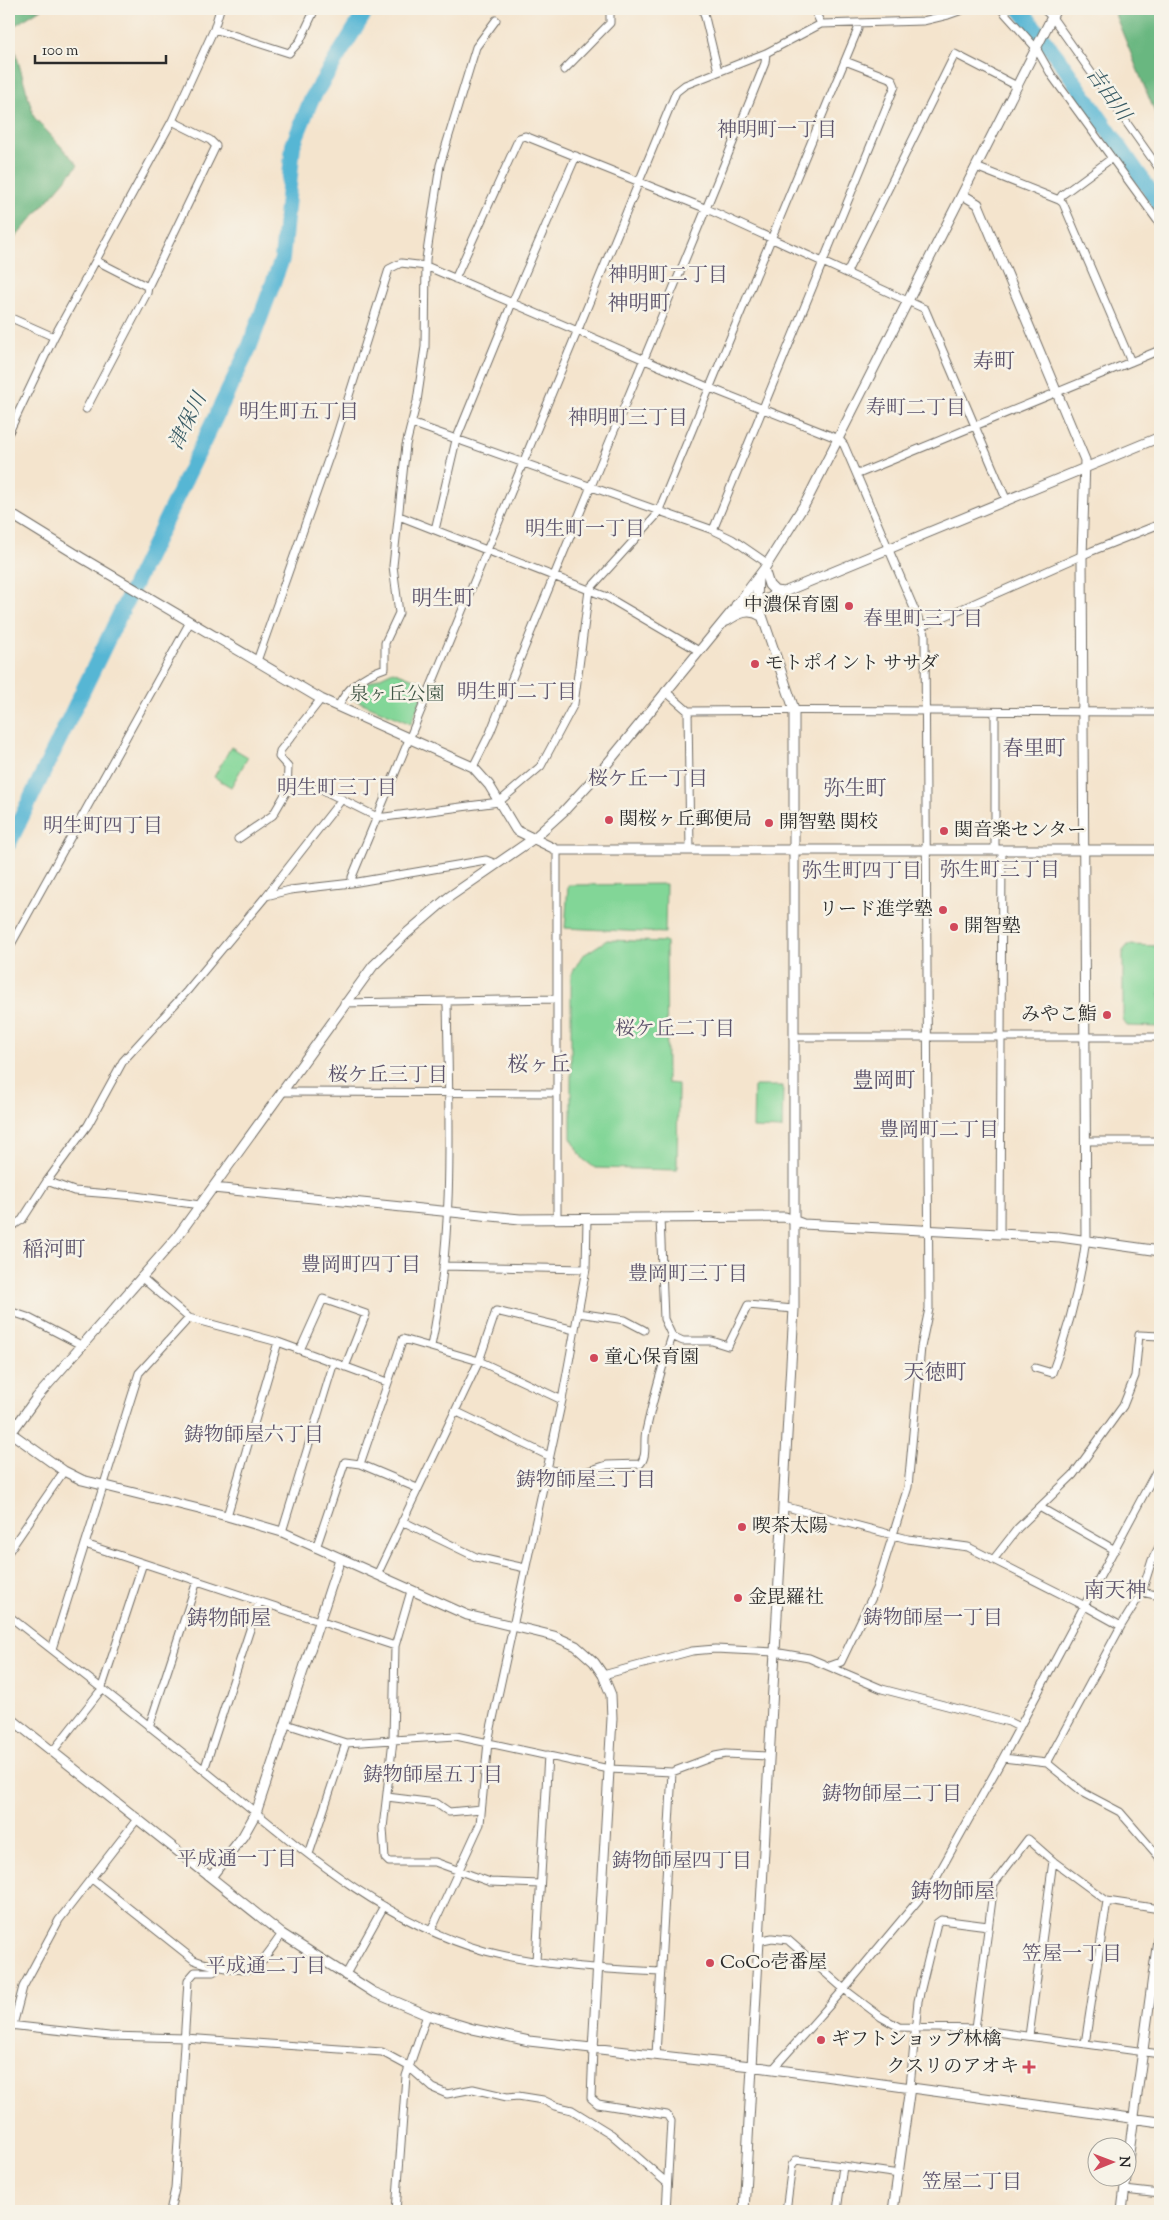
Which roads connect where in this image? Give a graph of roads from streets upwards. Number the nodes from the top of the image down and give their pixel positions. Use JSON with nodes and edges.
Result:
{"nodes":[{"id":1,"x":220,"y":9,"type":"edge"},
{"id":2,"x":315,"y":9,"type":"edge"},
{"id":3,"x":610,"y":9,"type":"edge"},
{"id":4,"x":703,"y":9,"type":"edge"},
{"id":5,"x":814,"y":9,"type":"edge"},
{"id":6,"x":965,"y":9,"type":"edge"},
{"id":7,"x":1001,"y":9,"type":"edge"},
{"id":8,"x":1043,"y":9,"type":"edge"},
{"id":9,"x":1052,"y":16,"type":"edge"},
{"id":10,"x":496,"y":20,"type":"dead end"},
{"id":11,"x":857,"y":22,"type":"junction"},
{"id":12,"x":821,"y":24,"type":"junction"},
{"id":13,"x":214,"y":29,"type":"junction"},
{"id":14,"x":1037,"y":46,"type":"junction"},
{"id":15,"x":766,"y":53,"type":"junction"},
{"id":16,"x":845,"y":61,"type":"junction"},
{"id":17,"x":564,"y":70,"type":"dead end"},
{"id":18,"x":718,"y":71,"type":"junction"},
{"id":19,"x":1017,"y":86,"type":"junction"},
{"id":20,"x":172,"y":121,"type":"junction"},
{"id":21,"x":576,"y":156,"type":"junction"},
{"id":22,"x":1112,"y":158,"type":"junction"},
{"id":23,"x":976,"y":167,"type":"junction"},
{"id":24,"x":1160,"y":170,"type":"edge"},
{"id":25,"x":640,"y":181,"type":"junction"},
{"id":26,"x":963,"y":195,"type":"junction"},
{"id":27,"x":1059,"y":200,"type":"junction"},
{"id":28,"x":707,"y":209,"type":"junction"},
{"id":29,"x":1160,"y":224,"type":"edge"},
{"id":30,"x":772,"y":237,"type":"junction"},
{"id":31,"x":97,"y":261,"type":"junction"},
{"id":32,"x":824,"y":261,"type":"junction"},
{"id":33,"x":426,"y":266,"type":"junction"},
{"id":34,"x":847,"y":272,"type":"junction"},
{"id":35,"x":455,"y":279,"type":"junction"},
{"id":36,"x":148,"y":287,"type":"junction"},
{"id":37,"x":909,"y":300,"type":"junction"},
{"id":38,"x":512,"y":303,"type":"junction"},
{"id":39,"x":9,"y":317,"type":"edge"},
{"id":40,"x":577,"y":331,"type":"junction"},
{"id":41,"x":54,"y":336,"type":"junction"},
{"id":42,"x":1160,"y":350,"type":"edge"},
{"id":43,"x":642,"y":359,"type":"junction"},
{"id":44,"x":1131,"y":362,"type":"junction"},
{"id":45,"x":710,"y":388,"type":"junction"},
{"id":46,"x":1057,"y":392,"type":"junction"},
{"id":47,"x":86,"y":408,"type":"dead end"},
{"id":48,"x":763,"y":409,"type":"junction"},
{"id":49,"x":411,"y":423,"type":"junction"},
{"id":50,"x":974,"y":427,"type":"junction"},
{"id":51,"x":9,"y":432,"type":"edge"},
{"id":52,"x":1160,"y":437,"type":"edge"},
{"id":53,"x":839,"y":439,"type":"junction"},
{"id":54,"x":456,"y":440,"type":"junction"},
{"id":55,"x":523,"y":462,"type":"junction"},
{"id":56,"x":1084,"y":469,"type":"junction"},
{"id":57,"x":858,"y":474,"type":"junction"},
{"id":58,"x":590,"y":485,"type":"junction"},
{"id":59,"x":1007,"y":501,"type":"junction"},
{"id":60,"x":659,"y":510,"type":"junction"},
{"id":61,"x":9,"y":512,"type":"edge"},
{"id":62,"x":399,"y":516,"type":"junction"},
{"id":63,"x":1160,"y":524,"type":"edge"},
{"id":64,"x":436,"y":530,"type":"junction"},
{"id":65,"x":713,"y":530,"type":"junction"},
{"id":66,"x":486,"y":550,"type":"junction"},
{"id":67,"x":890,"y":550,"type":"junction"},
{"id":68,"x":1082,"y":557,"type":"junction"},
{"id":69,"x":763,"y":569,"type":"junction"},
{"id":70,"x":552,"y":576,"type":"junction"},
{"id":71,"x":589,"y":590,"type":"junction"},
{"id":72,"x":786,"y":592,"type":"junction"},
{"id":73,"x":767,"y":600,"type":"junction"},
{"id":74,"x":757,"y":601,"type":"junction"},
{"id":75,"x":736,"y":605,"type":"junction"},
{"id":76,"x":761,"y":616,"type":"junction"},
{"id":77,"x":186,"y":620,"type":"junction"},
{"id":78,"x":720,"y":626,"type":"junction"},
{"id":79,"x":923,"y":626,"type":"junction"},
{"id":80,"x":699,"y":651,"type":"junction"},
{"id":81,"x":257,"y":661,"type":"junction"},
{"id":82,"x":665,"y":691,"type":"junction"},
{"id":83,"x":321,"y":699,"type":"junction"},
{"id":84,"x":338,"y":707,"type":"junction"},
{"id":85,"x":794,"y":709,"type":"junction"},
{"id":86,"x":688,"y":711,"type":"junction"},
{"id":87,"x":927,"y":712,"type":"junction"},
{"id":88,"x":995,"y":712,"type":"junction"},
{"id":89,"x":1082,"y":712,"type":"junction"},
{"id":90,"x":1160,"y":712,"type":"edge"},
{"id":91,"x":409,"y":739,"type":"junction"},
{"id":92,"x":473,"y":767,"type":"junction"},
{"id":93,"x":287,"y":791,"type":"junction"},
{"id":94,"x":342,"y":800,"type":"junction"},
{"id":95,"x":499,"y":802,"type":"junction"},
{"id":96,"x":377,"y":817,"type":"junction"},
{"id":97,"x":238,"y":839,"type":"dead end"},
{"id":98,"x":533,"y":839,"type":"junction"},
{"id":99,"x":1082,"y":849,"type":"junction"},
{"id":100,"x":557,"y":850,"type":"junction"},
{"id":101,"x":690,"y":850,"type":"junction"},
{"id":102,"x":793,"y":850,"type":"junction"},
{"id":103,"x":926,"y":850,"type":"junction"},
{"id":104,"x":998,"y":850,"type":"junction"},
{"id":105,"x":1160,"y":850,"type":"edge"},
{"id":106,"x":496,"y":864,"type":"junction"},
{"id":107,"x":352,"y":883,"type":"junction"},
{"id":108,"x":266,"y":896,"type":"junction"},
{"id":109,"x":9,"y":948,"type":"edge"},
{"id":110,"x":556,"y":999,"type":"junction"},
{"id":111,"x":448,"y":1002,"type":"junction"},
{"id":112,"x":344,"y":1003,"type":"junction"},
{"id":113,"x":927,"y":1036,"type":"junction"},
{"id":114,"x":1001,"y":1036,"type":"junction"},
{"id":115,"x":1084,"y":1036,"type":"junction"},
{"id":116,"x":793,"y":1037,"type":"junction"},
{"id":117,"x":1160,"y":1037,"type":"edge"},
{"id":118,"x":281,"y":1092,"type":"junction"},
{"id":119,"x":449,"y":1094,"type":"junction"},
{"id":120,"x":556,"y":1094,"type":"junction"},
{"id":121,"x":1085,"y":1141,"type":"junction"},
{"id":122,"x":1160,"y":1141,"type":"edge"},
{"id":123,"x":47,"y":1181,"type":"junction"},
{"id":124,"x":213,"y":1188,"type":"junction"},
{"id":125,"x":200,"y":1204,"type":"junction"},
{"id":126,"x":447,"y":1211,"type":"junction"},
{"id":127,"x":660,"y":1217,"type":"junction"},
{"id":128,"x":587,"y":1218,"type":"junction"},
{"id":129,"x":557,"y":1219,"type":"junction"},
{"id":130,"x":794,"y":1220,"type":"junction"},
{"id":131,"x":9,"y":1228,"type":"edge"},
{"id":132,"x":928,"y":1229,"type":"junction"},
{"id":133,"x":1000,"y":1233,"type":"junction"},
{"id":134,"x":1086,"y":1240,"type":"junction"},
{"id":135,"x":1160,"y":1251,"type":"edge"},
{"id":136,"x":443,"y":1266,"type":"junction"},
{"id":137,"x":586,"y":1270,"type":"junction"},
{"id":138,"x":141,"y":1277,"type":"junction"},
{"id":139,"x":794,"y":1309,"type":"junction"},
{"id":140,"x":9,"y":1312,"type":"edge"},
{"id":141,"x":578,"y":1313,"type":"junction"},
{"id":142,"x":189,"y":1318,"type":"junction"},
{"id":143,"x":575,"y":1330,"type":"junction"},
{"id":144,"x":644,"y":1330,"type":"dead end"},
{"id":145,"x":672,"y":1336,"type":"junction"},
{"id":146,"x":1160,"y":1336,"type":"edge"},
{"id":147,"x":278,"y":1342,"type":"junction"},
{"id":148,"x":83,"y":1346,"type":"junction"},
{"id":149,"x":431,"y":1346,"type":"junction"},
{"id":150,"x":300,"y":1350,"type":"junction"},
{"id":151,"x":479,"y":1361,"type":"junction"},
{"id":152,"x":334,"y":1362,"type":"junction"},
{"id":153,"x":345,"y":1367,"type":"junction"},
{"id":154,"x":1035,"y":1368,"type":"dead end"},
{"id":155,"x":387,"y":1382,"type":"junction"},
{"id":156,"x":562,"y":1400,"type":"junction"},
{"id":157,"x":455,"y":1411,"type":"junction"},
{"id":158,"x":10,"y":1435,"type":"edge"},
{"id":159,"x":549,"y":1456,"type":"junction"},
{"id":160,"x":360,"y":1464,"type":"junction"},
{"id":161,"x":1160,"y":1464,"type":"edge"},
{"id":162,"x":546,"y":1469,"type":"junction"},
{"id":163,"x":64,"y":1471,"type":"junction"},
{"id":164,"x":104,"y":1487,"type":"junction"},
{"id":165,"x":417,"y":1488,"type":"junction"},
{"id":166,"x":783,"y":1506,"type":"junction"},
{"id":167,"x":1041,"y":1508,"type":"junction"},
{"id":168,"x":227,"y":1516,"type":"junction"},
{"id":169,"x":402,"y":1521,"type":"junction"},
{"id":170,"x":282,"y":1532,"type":"junction"},
{"id":171,"x":893,"y":1534,"type":"junction"},
{"id":172,"x":85,"y":1544,"type":"junction"},
{"id":173,"x":1160,"y":1545,"type":"edge"},
{"id":174,"x":316,"y":1548,"type":"junction"},
{"id":175,"x":1115,"y":1550,"type":"junction"},
{"id":176,"x":9,"y":1551,"type":"edge"},
{"id":177,"x":340,"y":1559,"type":"junction"},
{"id":178,"x":993,"y":1560,"type":"junction"},
{"id":179,"x":144,"y":1564,"type":"junction"},
{"id":180,"x":525,"y":1568,"type":"junction"},
{"id":181,"x":377,"y":1575,"type":"junction"},
{"id":182,"x":197,"y":1581,"type":"junction"},
{"id":183,"x":411,"y":1590,"type":"junction"},
{"id":184,"x":1142,"y":1592,"type":"junction"},
{"id":185,"x":1160,"y":1596,"type":"edge"},
{"id":186,"x":259,"y":1602,"type":"junction"},
{"id":187,"x":1085,"y":1606,"type":"junction"},
{"id":188,"x":9,"y":1616,"type":"edge"},
{"id":189,"x":320,"y":1622,"type":"junction"},
{"id":190,"x":1120,"y":1626,"type":"junction"},
{"id":191,"x":512,"y":1627,"type":"junction"},
{"id":192,"x":395,"y":1646,"type":"junction"},
{"id":193,"x":52,"y":1649,"type":"junction"},
{"id":194,"x":774,"y":1652,"type":"junction"},
{"id":195,"x":830,"y":1666,"type":"junction"},
{"id":196,"x":603,"y":1675,"type":"junction"},
{"id":197,"x":102,"y":1690,"type":"junction"},
{"id":198,"x":9,"y":1717,"type":"edge"},
{"id":199,"x":286,"y":1724,"type":"junction"},
{"id":200,"x":149,"y":1727,"type":"junction"},
{"id":201,"x":1020,"y":1727,"type":"junction"},
{"id":202,"x":393,"y":1740,"type":"junction"},
{"id":203,"x":488,"y":1742,"type":"junction"},
{"id":204,"x":346,"y":1743,"type":"junction"},
{"id":205,"x":52,"y":1751,"type":"junction"},
{"id":206,"x":548,"y":1755,"type":"junction"},
{"id":207,"x":768,"y":1756,"type":"junction"},
{"id":208,"x":1003,"y":1758,"type":"junction"},
{"id":209,"x":1048,"y":1763,"type":"junction"},
{"id":210,"x":609,"y":1769,"type":"junction"},
{"id":211,"x":204,"y":1770,"type":"junction"},
{"id":212,"x":672,"y":1772,"type":"junction"},
{"id":213,"x":387,"y":1797,"type":"junction"},
{"id":214,"x":481,"y":1809,"type":"junction"},
{"id":215,"x":256,"y":1814,"type":"junction"},
{"id":216,"x":138,"y":1818,"type":"junction"},
{"id":217,"x":309,"y":1854,"type":"junction"},
{"id":218,"x":1160,"y":1858,"type":"edge"},
{"id":219,"x":1053,"y":1861,"type":"junction"},
{"id":220,"x":458,"y":1870,"type":"junction"},
{"id":221,"x":211,"y":1877,"type":"junction"},
{"id":222,"x":92,"y":1879,"type":"junction"},
{"id":223,"x":540,"y":1884,"type":"junction"},
{"id":224,"x":1107,"y":1901,"type":"junction"},
{"id":225,"x":384,"y":1906,"type":"junction"},
{"id":226,"x":1160,"y":1909,"type":"edge"},
{"id":227,"x":1160,"y":1925,"type":"edge"},
{"id":228,"x":988,"y":1926,"type":"junction"},
{"id":229,"x":431,"y":1931,"type":"junction"},
{"id":230,"x":282,"y":1934,"type":"junction"},
{"id":231,"x":758,"y":1940,"type":"junction"},
{"id":232,"x":536,"y":1961,"type":"junction"},
{"id":233,"x":216,"y":1966,"type":"junction"},
{"id":234,"x":598,"y":1969,"type":"junction"},
{"id":235,"x":660,"y":1972,"type":"junction"},
{"id":236,"x":345,"y":1976,"type":"junction"},
{"id":237,"x":844,"y":1989,"type":"junction"},
{"id":238,"x":427,"y":2015,"type":"junction"},
{"id":239,"x":11,"y":2025,"type":"edge"},
{"id":240,"x":916,"y":2028,"type":"junction"},
{"id":241,"x":975,"y":2029,"type":"junction"},
{"id":242,"x":1029,"y":2036,"type":"junction"},
{"id":243,"x":185,"y":2038,"type":"junction"},
{"id":244,"x":1085,"y":2044,"type":"junction"},
{"id":245,"x":593,"y":2049,"type":"junction"},
{"id":246,"x":1143,"y":2052,"type":"junction"},
{"id":247,"x":1160,"y":2054,"type":"edge"},
{"id":248,"x":656,"y":2055,"type":"junction"},
{"id":249,"x":408,"y":2066,"type":"junction"},
{"id":250,"x":752,"y":2066,"type":"junction"},
{"id":251,"x":774,"y":2068,"type":"junction"},
{"id":252,"x":910,"y":2087,"type":"junction"},
{"id":253,"x":1134,"y":2118,"type":"junction"},
{"id":254,"x":1160,"y":2122,"type":"edge"},
{"id":255,"x":1131,"y":2138,"type":"edge"},
{"id":256,"x":843,"y":2166,"type":"junction"},
{"id":257,"x":898,"y":2174,"type":"junction"},
{"id":258,"x":667,"y":2183,"type":"junction"},
{"id":259,"x":1124,"y":2190,"type":"joint"},
{"id":260,"x":1160,"y":2194,"type":"edge"},
{"id":261,"x":170,"y":2211,"type":"edge"},
{"id":262,"x":396,"y":2211,"type":"edge"},
{"id":263,"x":666,"y":2211,"type":"edge"},
{"id":264,"x":744,"y":2211,"type":"edge"},
{"id":265,"x":786,"y":2211,"type":"edge"},
{"id":266,"x":837,"y":2211,"type":"edge"},
{"id":267,"x":894,"y":2211,"type":"edge"},
{"id":268,"x":1122,"y":2211,"type":"edge"}],
"edges":[{"from":1,"to":13,"type":"street"},
{"from":2,"to":13,"type":"street"},
{"from":3,"to":17,"type":"street"},
{"from":4,"to":18,"type":"street"},
{"from":5,"to":12,"type":"street"},
{"from":6,"to":11,"type":"street"},
{"from":7,"to":14,"type":"street"},
{"from":8,"to":9,"type":"street"},
{"from":9,"to":14,"type":"street"},
{"from":9,"to":24,"type":"street"},
{"from":10,"to":33,"type":"street"},
{"from":11,"to":12,"type":"street"},
{"from":11,"to":16,"type":"street"},
{"from":12,"to":15,"type":"street"},
{"from":13,"to":20,"type":"street"},
{"from":14,"to":19,"type":"street"},
{"from":14,"to":22,"type":"street"},
{"from":15,"to":18,"type":"street"},
{"from":15,"to":28,"type":"street"},
{"from":16,"to":30,"type":"street"},
{"from":16,"to":32,"type":"street"},
{"from":18,"to":25,"type":"street"},
{"from":19,"to":23,"type":"street"},
{"from":19,"to":34,"type":"street"},
{"from":20,"to":31,"type":"street"},
{"from":20,"to":36,"type":"street"},
{"from":21,"to":25,"type":"street"},
{"from":21,"to":35,"type":"street"},
{"from":21,"to":38,"type":"street"},
{"from":22,"to":27,"type":"street"},
{"from":22,"to":29,"type":"street"},
{"from":23,"to":26,"type":"street"},
{"from":23,"to":27,"type":"street"},
{"from":25,"to":28,"type":"street"},
{"from":25,"to":40,"type":"street"},
{"from":26,"to":37,"type":"street"},
{"from":26,"to":46,"type":"street"},
{"from":27,"to":44,"type":"street"},
{"from":28,"to":30,"type":"street"},
{"from":28,"to":43,"type":"street"},
{"from":30,"to":32,"type":"street"},
{"from":30,"to":45,"type":"street"},
{"from":31,"to":36,"type":"street"},
{"from":31,"to":41,"type":"street"},
{"from":32,"to":34,"type":"street"},
{"from":32,"to":48,"type":"street"},
{"from":33,"to":35,"type":"street"},
{"from":33,"to":49,"type":"street"},
{"from":33,"to":81,"type":"street"},
{"from":34,"to":37,"type":"street"},
{"from":35,"to":38,"type":"street"},
{"from":36,"to":47,"type":"street"},
{"from":37,"to":50,"type":"street"},
{"from":37,"to":53,"type":"street"},
{"from":38,"to":40,"type":"street"},
{"from":38,"to":54,"type":"street"},
{"from":39,"to":41,"type":"street"},
{"from":40,"to":43,"type":"street"},
{"from":40,"to":55,"type":"street"},
{"from":41,"to":51,"type":"street"},
{"from":42,"to":44,"type":"street"},
{"from":43,"to":45,"type":"street"},
{"from":43,"to":58,"type":"street"},
{"from":44,"to":46,"type":"street"},
{"from":45,"to":48,"type":"street"},
{"from":45,"to":60,"type":"street"},
{"from":46,"to":50,"type":"street"},
{"from":46,"to":56,"type":"street"},
{"from":48,"to":53,"type":"street"},
{"from":48,"to":65,"type":"street"},
{"from":49,"to":54,"type":"street"},
{"from":49,"to":62,"type":"street"},
{"from":50,"to":57,"type":"street"},
{"from":50,"to":59,"type":"street"},
{"from":52,"to":56,"type":"street"},
{"from":53,"to":57,"type":"street"},
{"from":53,"to":69,"type":"street"},
{"from":54,"to":55,"type":"street"},
{"from":54,"to":64,"type":"street"},
{"from":55,"to":58,"type":"street"},
{"from":55,"to":66,"type":"street"},
{"from":56,"to":59,"type":"street"},
{"from":56,"to":68,"type":"street"},
{"from":57,"to":67,"type":"street"},
{"from":58,"to":60,"type":"street"},
{"from":58,"to":70,"type":"street"},
{"from":59,"to":67,"type":"street"},
{"from":60,"to":65,"type":"street"},
{"from":60,"to":71,"type":"street"},
{"from":61,"to":77,"type":"street"},
{"from":62,"to":64,"type":"street"},
{"from":62,"to":84,"type":"street"},
{"from":63,"to":68,"type":"street"},
{"from":64,"to":66,"type":"street"},
{"from":65,"to":69,"type":"street"},
{"from":66,"to":70,"type":"street"},
{"from":66,"to":91,"type":"street"},
{"from":67,"to":72,"type":"street"},
{"from":67,"to":79,"type":"street"},
{"from":68,"to":79,"type":"street"},
{"from":68,"to":89,"type":"street"},
{"from":69,"to":72,"type":"street"},
{"from":69,"to":74,"type":"street"},
{"from":69,"to":75,"type":"street"},
{"from":70,"to":71,"type":"street"},
{"from":70,"to":92,"type":"street"},
{"from":71,"to":80,"type":"street"},
{"from":71,"to":95,"type":"street"},
{"from":72,"to":73,"type":"street"},
{"from":73,"to":74,"type":"street"},
{"from":73,"to":76,"type":"street"},
{"from":74,"to":75,"type":"street"},
{"from":74,"to":76,"type":"street"},
{"from":75,"to":78,"type":"street"},
{"from":76,"to":78,"type":"street"},
{"from":76,"to":85,"type":"street"},
{"from":77,"to":81,"type":"street"},
{"from":77,"to":109,"type":"street"},
{"from":78,"to":80,"type":"street"},
{"from":79,"to":87,"type":"street"},
{"from":80,"to":82,"type":"street"},
{"from":81,"to":83,"type":"street"},
{"from":82,"to":86,"type":"street"},
{"from":82,"to":98,"type":"street"},
{"from":83,"to":84,"type":"street"},
{"from":83,"to":93,"type":"street"},
{"from":84,"to":91,"type":"street"},
{"from":85,"to":86,"type":"street"},
{"from":85,"to":87,"type":"street"},
{"from":85,"to":102,"type":"street"},
{"from":86,"to":101,"type":"street"},
{"from":87,"to":88,"type":"street"},
{"from":87,"to":103,"type":"street"},
{"from":88,"to":89,"type":"street"},
{"from":88,"to":104,"type":"street"},
{"from":89,"to":90,"type":"street"},
{"from":89,"to":99,"type":"street"},
{"from":91,"to":92,"type":"street"},
{"from":91,"to":96,"type":"street"},
{"from":92,"to":95,"type":"street"},
{"from":93,"to":94,"type":"street"},
{"from":93,"to":97,"type":"street"},
{"from":94,"to":96,"type":"street"},
{"from":94,"to":108,"type":"street"},
{"from":95,"to":96,"type":"street"},
{"from":95,"to":98,"type":"street"},
{"from":96,"to":107,"type":"street"},
{"from":98,"to":100,"type":"street"},
{"from":98,"to":106,"type":"street"},
{"from":99,"to":104,"type":"street"},
{"from":99,"to":105,"type":"street"},
{"from":99,"to":115,"type":"street"},
{"from":100,"to":101,"type":"street"},
{"from":100,"to":110,"type":"street"},
{"from":101,"to":102,"type":"street"},
{"from":102,"to":103,"type":"street"},
{"from":102,"to":116,"type":"street"},
{"from":103,"to":104,"type":"street"},
{"from":103,"to":113,"type":"street"},
{"from":104,"to":114,"type":"street"},
{"from":106,"to":107,"type":"street"},
{"from":106,"to":112,"type":"street"},
{"from":107,"to":108,"type":"street"},
{"from":108,"to":123,"type":"street"},
{"from":110,"to":111,"type":"street"},
{"from":110,"to":120,"type":"street"},
{"from":111,"to":112,"type":"street"},
{"from":111,"to":119,"type":"street"},
{"from":112,"to":118,"type":"street"},
{"from":113,"to":114,"type":"street"},
{"from":113,"to":116,"type":"street"},
{"from":113,"to":132,"type":"street"},
{"from":114,"to":115,"type":"street"},
{"from":114,"to":133,"type":"street"},
{"from":115,"to":117,"type":"street"},
{"from":115,"to":121,"type":"street"},
{"from":116,"to":130,"type":"street"},
{"from":118,"to":119,"type":"street"},
{"from":118,"to":124,"type":"street"},
{"from":119,"to":120,"type":"street"},
{"from":119,"to":126,"type":"street"},
{"from":120,"to":129,"type":"street"},
{"from":121,"to":122,"type":"street"},
{"from":121,"to":134,"type":"street"},
{"from":123,"to":125,"type":"street"},
{"from":123,"to":131,"type":"street"},
{"from":124,"to":125,"type":"street"},
{"from":124,"to":126,"type":"street"},
{"from":125,"to":138,"type":"street"},
{"from":126,"to":129,"type":"street"},
{"from":126,"to":136,"type":"street"},
{"from":127,"to":128,"type":"street"},
{"from":127,"to":130,"type":"street"},
{"from":127,"to":145,"type":"street"},
{"from":128,"to":129,"type":"street"},
{"from":128,"to":137,"type":"street"},
{"from":130,"to":132,"type":"street"},
{"from":130,"to":139,"type":"street"},
{"from":132,"to":133,"type":"street"},
{"from":132,"to":171,"type":"street"},
{"from":133,"to":134,"type":"street"},
{"from":134,"to":135,"type":"street"},
{"from":134,"to":154,"type":"street"},
{"from":136,"to":137,"type":"street"},
{"from":136,"to":149,"type":"street"},
{"from":137,"to":141,"type":"street"},
{"from":138,"to":142,"type":"street"},
{"from":138,"to":148,"type":"street"},
{"from":139,"to":145,"type":"street"},
{"from":139,"to":166,"type":"street"},
{"from":140,"to":148,"type":"street"},
{"from":141,"to":143,"type":"street"},
{"from":141,"to":144,"type":"street"},
{"from":142,"to":147,"type":"street"},
{"from":142,"to":164,"type":"street"},
{"from":143,"to":151,"type":"street"},
{"from":143,"to":156,"type":"street"},
{"from":145,"to":162,"type":"street"},
{"from":146,"to":167,"type":"street"},
{"from":147,"to":150,"type":"street"},
{"from":147,"to":168,"type":"street"},
{"from":148,"to":158,"type":"street"},
{"from":149,"to":151,"type":"street"},
{"from":149,"to":155,"type":"street"},
{"from":150,"to":152,"type":"street"},
{"from":150,"to":153,"type":"street"},
{"from":151,"to":156,"type":"street"},
{"from":151,"to":157,"type":"street"},
{"from":152,"to":153,"type":"street"},
{"from":152,"to":170,"type":"street"},
{"from":153,"to":155,"type":"street"},
{"from":155,"to":160,"type":"street"},
{"from":156,"to":159,"type":"street"},
{"from":157,"to":159,"type":"street"},
{"from":157,"to":165,"type":"street"},
{"from":158,"to":163,"type":"street"},
{"from":159,"to":162,"type":"street"},
{"from":160,"to":165,"type":"street"},
{"from":160,"to":174,"type":"street"},
{"from":161,"to":175,"type":"street"},
{"from":162,"to":180,"type":"street"},
{"from":163,"to":164,"type":"street"},
{"from":163,"to":176,"type":"street"},
{"from":164,"to":168,"type":"street"},
{"from":164,"to":172,"type":"street"},
{"from":165,"to":169,"type":"street"},
{"from":166,"to":171,"type":"street"},
{"from":166,"to":194,"type":"street"},
{"from":167,"to":175,"type":"street"},
{"from":167,"to":178,"type":"street"},
{"from":168,"to":170,"type":"street"},
{"from":169,"to":180,"type":"street"},
{"from":169,"to":181,"type":"street"},
{"from":170,"to":174,"type":"street"},
{"from":171,"to":178,"type":"street"},
{"from":171,"to":195,"type":"street"},
{"from":172,"to":179,"type":"street"},
{"from":172,"to":193,"type":"street"},
{"from":173,"to":184,"type":"street"},
{"from":174,"to":177,"type":"street"},
{"from":175,"to":187,"type":"street"},
{"from":177,"to":181,"type":"street"},
{"from":177,"to":189,"type":"street"},
{"from":178,"to":187,"type":"street"},
{"from":179,"to":182,"type":"street"},
{"from":179,"to":197,"type":"street"},
{"from":180,"to":191,"type":"street"},
{"from":181,"to":183,"type":"street"},
{"from":182,"to":186,"type":"street"},
{"from":182,"to":200,"type":"street"},
{"from":183,"to":191,"type":"street"},
{"from":183,"to":192,"type":"street"},
{"from":184,"to":185,"type":"street"},
{"from":184,"to":190,"type":"street"},
{"from":186,"to":189,"type":"street"},
{"from":186,"to":211,"type":"street"},
{"from":187,"to":190,"type":"street"},
{"from":187,"to":201,"type":"street"},
{"from":188,"to":193,"type":"street"},
{"from":189,"to":192,"type":"street"},
{"from":189,"to":199,"type":"street"},
{"from":190,"to":209,"type":"street"},
{"from":191,"to":196,"type":"street"},
{"from":191,"to":203,"type":"street"},
{"from":192,"to":202,"type":"street"},
{"from":193,"to":197,"type":"street"},
{"from":194,"to":195,"type":"street"},
{"from":194,"to":196,"type":"street"},
{"from":194,"to":207,"type":"street"},
{"from":195,"to":201,"type":"street"},
{"from":196,"to":210,"type":"street"},
{"from":197,"to":200,"type":"street"},
{"from":197,"to":205,"type":"street"},
{"from":198,"to":205,"type":"street"},
{"from":199,"to":204,"type":"street"},
{"from":199,"to":215,"type":"street"},
{"from":200,"to":211,"type":"street"},
{"from":201,"to":208,"type":"street"},
{"from":202,"to":203,"type":"street"},
{"from":202,"to":204,"type":"street"},
{"from":202,"to":213,"type":"street"},
{"from":203,"to":206,"type":"street"},
{"from":203,"to":214,"type":"street"},
{"from":204,"to":217,"type":"street"},
{"from":205,"to":216,"type":"street"},
{"from":206,"to":210,"type":"street"},
{"from":206,"to":223,"type":"street"},
{"from":207,"to":212,"type":"street"},
{"from":207,"to":231,"type":"street"},
{"from":208,"to":209,"type":"street"},
{"from":208,"to":237,"type":"street"},
{"from":209,"to":218,"type":"street"},
{"from":210,"to":212,"type":"street"},
{"from":210,"to":234,"type":"street"},
{"from":211,"to":215,"type":"street"},
{"from":212,"to":235,"type":"street"},
{"from":213,"to":214,"type":"street"},
{"from":213,"to":220,"type":"street"},
{"from":214,"to":220,"type":"street"},
{"from":215,"to":217,"type":"street"},
{"from":215,"to":221,"type":"street"},
{"from":216,"to":221,"type":"street"},
{"from":216,"to":222,"type":"street"},
{"from":217,"to":225,"type":"street"},
{"from":219,"to":224,"type":"street"},
{"from":219,"to":228,"type":"street"},
{"from":219,"to":242,"type":"street"},
{"from":220,"to":223,"type":"street"},
{"from":220,"to":229,"type":"street"},
{"from":221,"to":230,"type":"street"},
{"from":222,"to":233,"type":"street"},
{"from":222,"to":239,"type":"street"},
{"from":223,"to":232,"type":"street"},
{"from":224,"to":226,"type":"street"},
{"from":224,"to":244,"type":"street"},
{"from":225,"to":229,"type":"street"},
{"from":225,"to":236,"type":"street"},
{"from":227,"to":246,"type":"street"},
{"from":228,"to":240,"type":"street"},
{"from":228,"to":241,"type":"street"},
{"from":229,"to":232,"type":"street"},
{"from":230,"to":233,"type":"street"},
{"from":230,"to":236,"type":"street"},
{"from":231,"to":237,"type":"street"},
{"from":231,"to":250,"type":"street"},
{"from":232,"to":234,"type":"street"},
{"from":233,"to":243,"type":"street"},
{"from":234,"to":235,"type":"street"},
{"from":234,"to":245,"type":"street"},
{"from":235,"to":248,"type":"street"},
{"from":236,"to":238,"type":"street"},
{"from":237,"to":240,"type":"street"},
{"from":237,"to":251,"type":"street"},
{"from":238,"to":245,"type":"street"},
{"from":238,"to":249,"type":"street"},
{"from":239,"to":243,"type":"street"},
{"from":240,"to":241,"type":"street"},
{"from":240,"to":252,"type":"street"},
{"from":241,"to":242,"type":"street"},
{"from":242,"to":244,"type":"street"},
{"from":243,"to":249,"type":"street"},
{"from":243,"to":261,"type":"street"},
{"from":244,"to":246,"type":"street"},
{"from":245,"to":248,"type":"street"},
{"from":245,"to":258,"type":"street"},
{"from":246,"to":247,"type":"street"},
{"from":246,"to":253,"type":"street"},
{"from":248,"to":250,"type":"street"},
{"from":249,"to":258,"type":"street"},
{"from":249,"to":262,"type":"street"},
{"from":250,"to":251,"type":"street"},
{"from":250,"to":264,"type":"street"},
{"from":251,"to":252,"type":"street"},
{"from":252,"to":253,"type":"street"},
{"from":252,"to":257,"type":"street"},
{"from":253,"to":254,"type":"street"},
{"from":253,"to":255,"type":"street"},
{"from":256,"to":257,"type":"street"},
{"from":256,"to":265,"type":"street"},
{"from":256,"to":266,"type":"street"},
{"from":257,"to":267,"type":"street"},
{"from":258,"to":263,"type":"street"},
{"from":259,"to":260,"type":"street"},
{"from":259,"to":268,"type":"street"}]}
